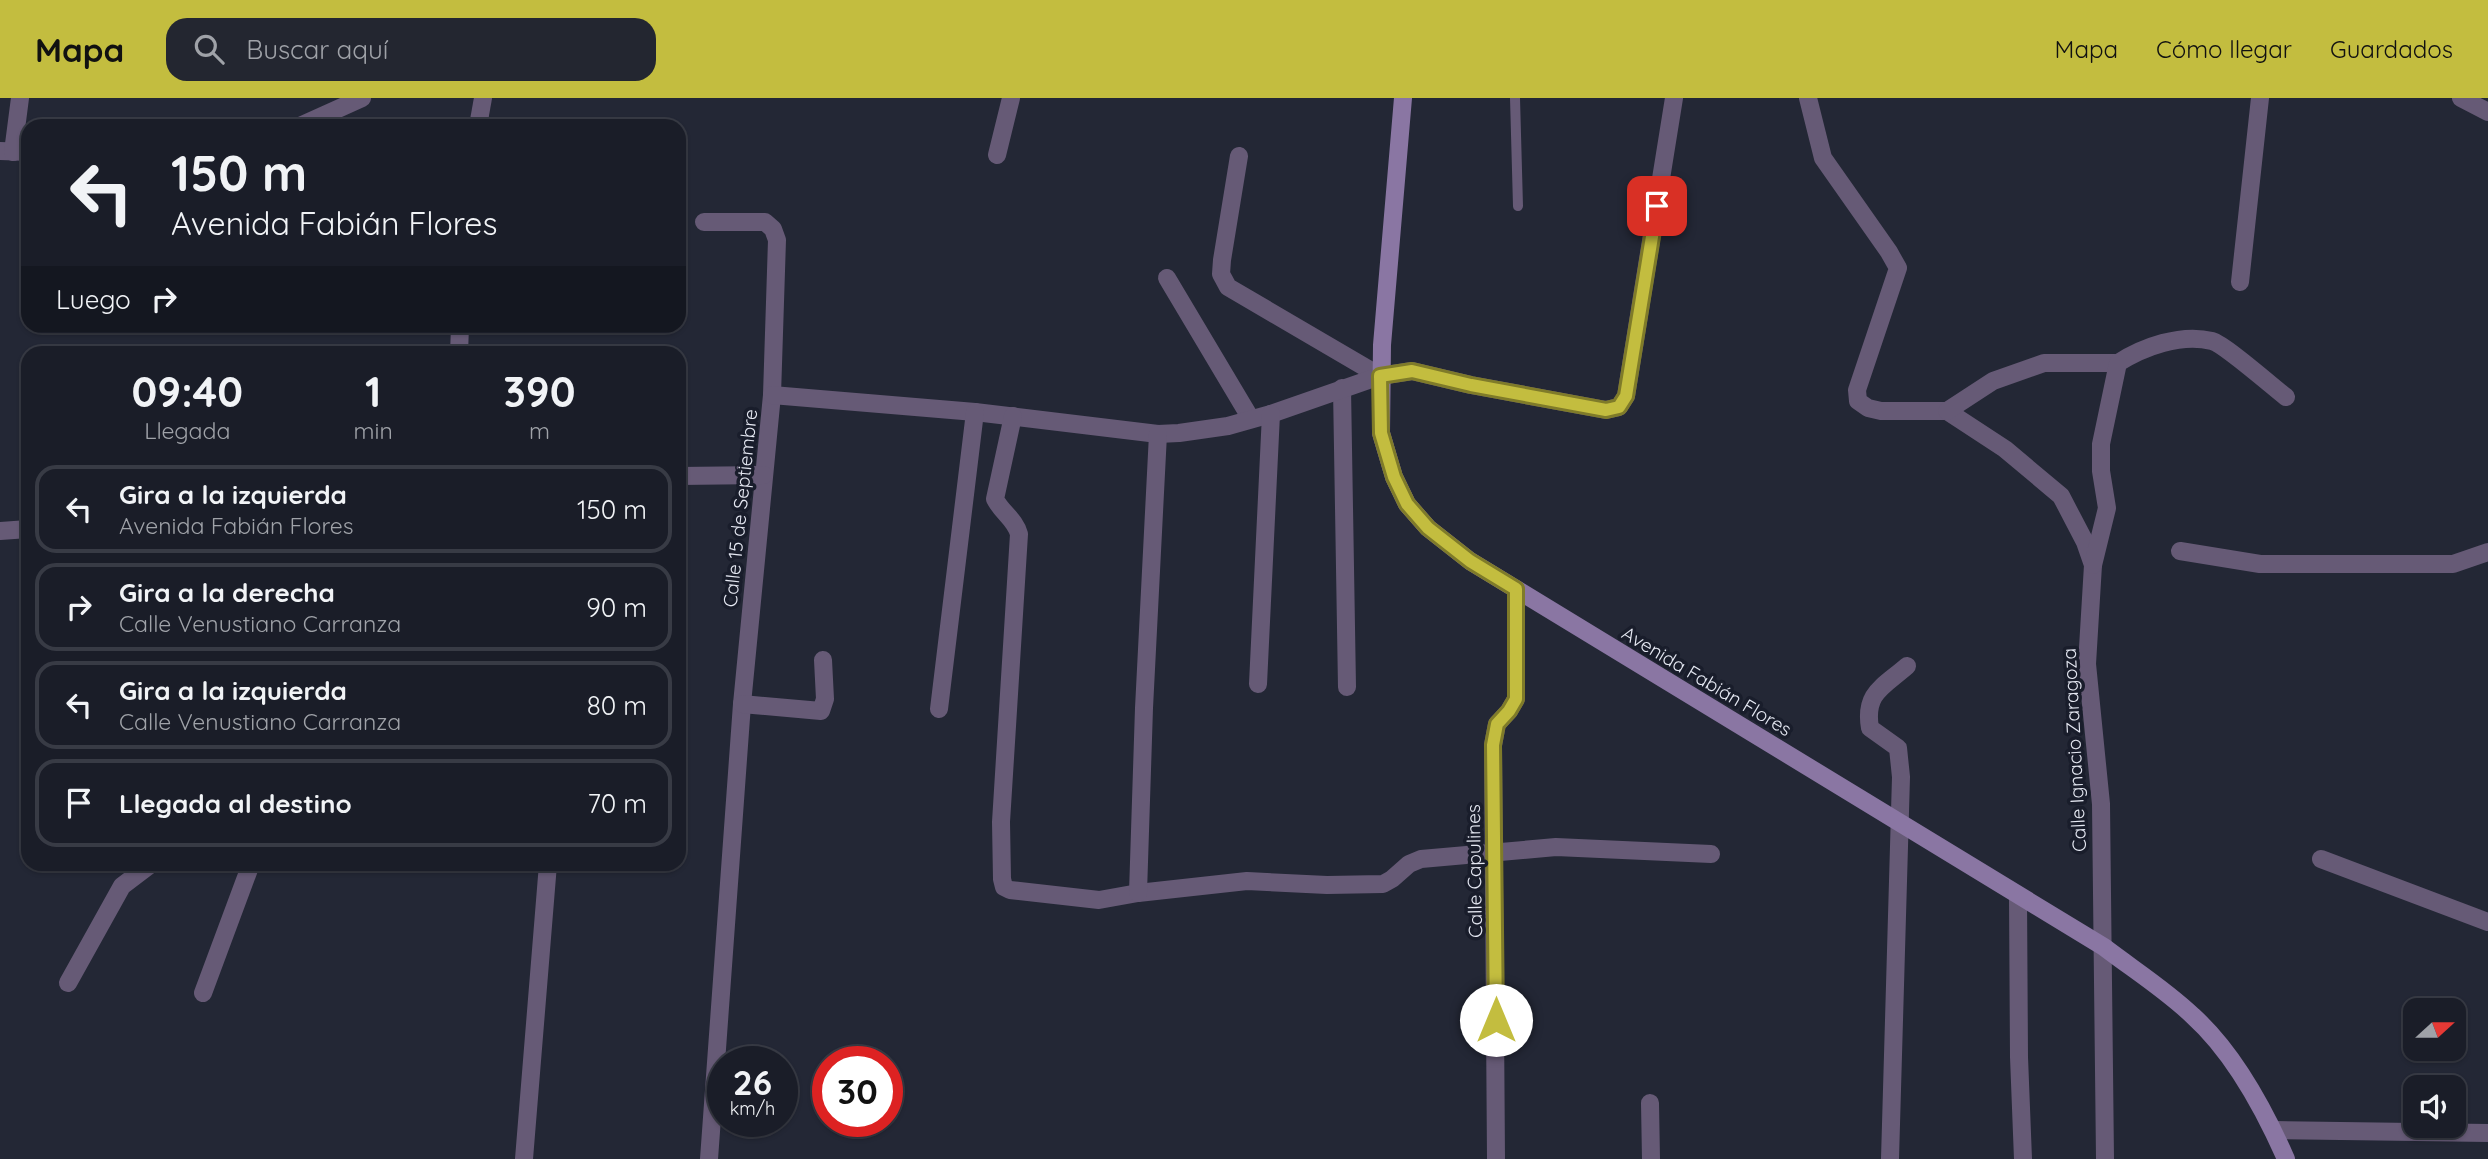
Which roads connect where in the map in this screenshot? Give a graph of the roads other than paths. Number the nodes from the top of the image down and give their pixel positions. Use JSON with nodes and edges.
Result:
{"nodes":[{"id":1,"x":20,"y":98,"type":"edge"},
{"id":2,"x":362,"y":98,"type":"edge"},
{"id":3,"x":483,"y":98,"type":"edge"},
{"id":4,"x":1011,"y":98,"type":"edge"},
{"id":5,"x":1403,"y":98,"type":"edge"},
{"id":6,"x":1515,"y":98,"type":"edge"},
{"id":7,"x":1674,"y":98,"type":"edge"},
{"id":8,"x":1808,"y":98,"type":"edge"},
{"id":9,"x":2260,"y":98,"type":"edge"},
{"id":10,"x":2461,"y":98,"type":"edge"},
{"id":11,"x":2488,"y":112,"type":"edge"},
{"id":12,"x":316,"y":119,"type":"edge"},
{"id":13,"x":479,"y":119,"type":"edge"},
{"id":14,"x":14,"y":152,"type":"edge"},
{"id":15,"x":997,"y":155,"type":"dead end"},
{"id":16,"x":1239,"y":156,"type":"dead end"},
{"id":17,"x":1518,"y":206,"type":"dead end"},
{"id":18,"x":704,"y":222,"type":"dead end"},
{"id":19,"x":1167,"y":278,"type":"dead end"},
{"id":20,"x":2241,"y":282,"type":"dead end"},
{"id":21,"x":2118,"y":363,"type":"junction"},
{"id":22,"x":1380,"y":376,"type":"junction"},
{"id":23,"x":1342,"y":388,"type":"junction"},
{"id":24,"x":772,"y":396,"type":"junction"},
{"id":25,"x":2286,"y":397,"type":"dead end"},
{"id":26,"x":1947,"y":411,"type":"junction"},
{"id":27,"x":975,"y":412,"type":"junction"},
{"id":28,"x":1270,"y":414,"type":"junction"},
{"id":29,"x":1013,"y":416,"type":"junction"},
{"id":30,"x":1251,"y":419,"type":"junction"},
{"id":31,"x":1158,"y":434,"type":"junction"},
{"id":32,"x":764,"y":475,"type":"junction"},
{"id":33,"x":686,"y":476,"type":"edge"},
{"id":34,"x":21,"y":530,"type":"edge"},
{"id":35,"x":0,"y":531,"type":"edge"},
{"id":36,"x":2180,"y":551,"type":"dead end"},
{"id":37,"x":2488,"y":552,"type":"edge"},
{"id":38,"x":2093,"y":565,"type":"junction"},
{"id":39,"x":1516,"y":589,"type":"junction"},
{"id":40,"x":823,"y":660,"type":"dead end"},
{"id":41,"x":1907,"y":666,"type":"dead end"},
{"id":42,"x":1258,"y":684,"type":"dead end"},
{"id":43,"x":1347,"y":687,"type":"dead end"},
{"id":44,"x":742,"y":704,"type":"junction"},
{"id":45,"x":939,"y":709,"type":"dead end"},
{"id":46,"x":1899,"y":822,"type":"junction"},
{"id":47,"x":1495,"y":852,"type":"junction"},
{"id":48,"x":1711,"y":854,"type":"dead end"},
{"id":49,"x":2321,"y":859,"type":"dead end"},
{"id":50,"x":142,"y":871,"type":"edge"},
{"id":51,"x":248,"y":871,"type":"edge"},
{"id":52,"x":547,"y":871,"type":"edge"},
{"id":53,"x":1138,"y":893,"type":"junction"},
{"id":54,"x":2018,"y":896,"type":"junction"},
{"id":55,"x":2488,"y":922,"type":"edge"},
{"id":56,"x":2104,"y":947,"type":"junction"},
{"id":57,"x":68,"y":983,"type":"dead end"},
{"id":58,"x":203,"y":993,"type":"dead end"},
{"id":59,"x":1650,"y":1103,"type":"dead end"},
{"id":60,"x":2273,"y":1130,"type":"junction"},
{"id":61,"x":2488,"y":1133,"type":"edge"},
{"id":62,"x":524,"y":1159,"type":"edge"},
{"id":63,"x":709,"y":1159,"type":"edge"},
{"id":64,"x":1496,"y":1159,"type":"edge"},
{"id":65,"x":1651,"y":1159,"type":"edge"},
{"id":66,"x":1890,"y":1159,"type":"edge"},
{"id":67,"x":2023,"y":1159,"type":"edge"},
{"id":68,"x":2105,"y":1159,"type":"edge"},
{"id":69,"x":2286,"y":1159,"type":"edge"}],
"edges":[{"from":1,"to":14,"type":"street"},
{"from":2,"to":12,"type":"street"},
{"from":3,"to":13,"type":"street"},
{"from":4,"to":15,"type":"street"},
{"from":5,"to":22,"type":"main road","name":"Avenida Fabián Flores"},
{"from":6,"to":17,"type":"lane"},
{"from":7,"to":22,"type":"street","name":"Calle 15 de Septiembre"},
{"from":8,"to":26,"type":"street"},
{"from":9,"to":20,"type":"street"},
{"from":10,"to":11,"type":"street"},
{"from":16,"to":22,"type":"street"},
{"from":18,"to":24,"type":"street"},
{"from":19,"to":30,"type":"street"},
{"from":21,"to":25,"type":"street"},
{"from":21,"to":26,"type":"street"},
{"from":21,"to":38,"type":"street"},
{"from":22,"to":23,"type":"street","name":"Calle 15 de Septiembre"},
{"from":22,"to":39,"type":"main road","name":"Avenida Fabián Flores"},
{"from":23,"to":28,"type":"street","name":"Calle 15 de Septiembre"},
{"from":23,"to":43,"type":"street"},
{"from":24,"to":27,"type":"street","name":"Calle 15 de Septiembre"},
{"from":24,"to":32,"type":"street","name":"Calle 15 de Septiembre"},
{"from":26,"to":38,"type":"street","name":"Calle Ignacio Zaragoza"},
{"from":27,"to":29,"type":"street","name":"Calle 15 de Septiembre"},
{"from":27,"to":45,"type":"street"},
{"from":28,"to":30,"type":"street","name":"Calle 15 de Septiembre"},
{"from":28,"to":42,"type":"street"},
{"from":29,"to":31,"type":"street","name":"Calle 15 de Septiembre"},
{"from":29,"to":53,"type":"street"},
{"from":30,"to":31,"type":"street","name":"Calle 15 de Septiembre"},
{"from":31,"to":53,"type":"street"},
{"from":32,"to":33,"type":"street"},
{"from":32,"to":44,"type":"street","name":"Calle 15 de Septiembre"},
{"from":34,"to":35,"type":"street"},
{"from":36,"to":37,"type":"street"},
{"from":38,"to":56,"type":"street","name":"Calle Ignacio Zaragoza"},
{"from":39,"to":46,"type":"main road","name":"Avenida Fabián Flores"},
{"from":39,"to":47,"type":"street","name":"Calle Capulines"},
{"from":40,"to":44,"type":"street"},
{"from":41,"to":46,"type":"street"},
{"from":44,"to":63,"type":"street","name":"Calle 15 de Septiembre"},
{"from":46,"to":54,"type":"main road","name":"Avenida Fabián Flores"},
{"from":46,"to":66,"type":"street"},
{"from":47,"to":48,"type":"street"},
{"from":47,"to":53,"type":"street"},
{"from":47,"to":64,"type":"street","name":"Calle Capulines"},
{"from":49,"to":55,"type":"street"},
{"from":50,"to":57,"type":"street"},
{"from":51,"to":58,"type":"street"},
{"from":52,"to":62,"type":"street"},
{"from":54,"to":56,"type":"main road","name":"Avenida Fabián Flores"},
{"from":54,"to":67,"type":"street"},
{"from":56,"to":60,"type":"main road","name":"Avenida Fabián Flores"},
{"from":56,"to":68,"type":"street","name":"Calle Ignacio Zaragoza"},
{"from":59,"to":65,"type":"street"},
{"from":60,"to":61,"type":"street"},
{"from":60,"to":69,"type":"main road","name":"Avenida Fabián Flores"}]}
